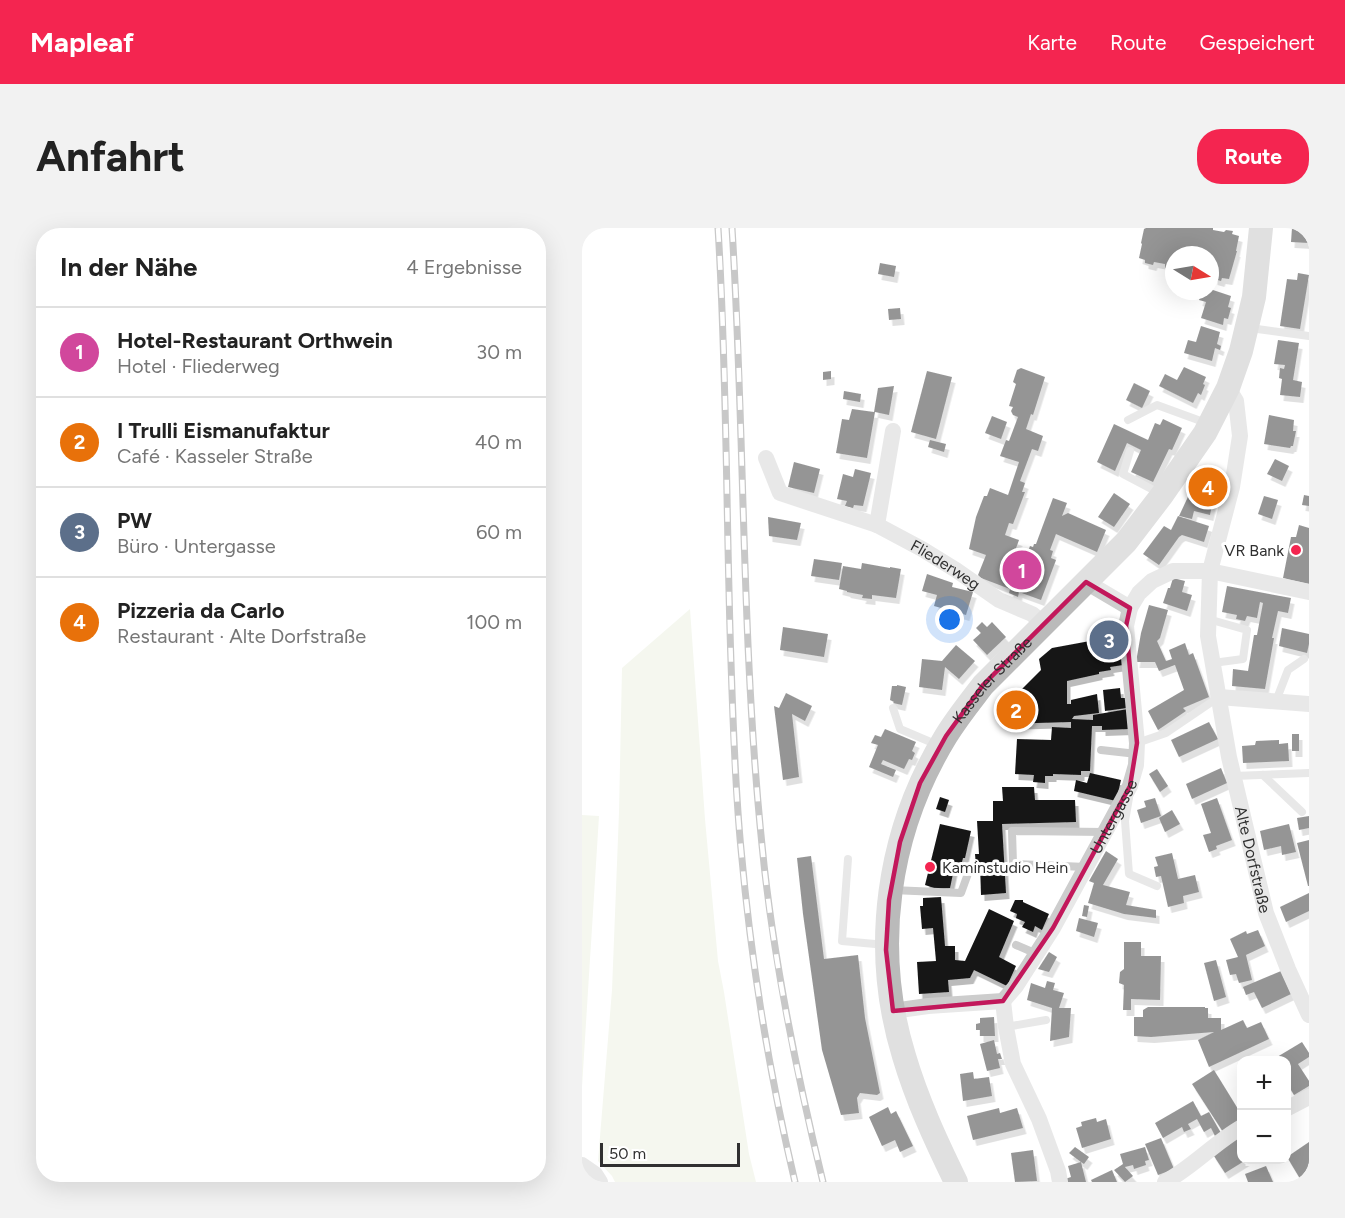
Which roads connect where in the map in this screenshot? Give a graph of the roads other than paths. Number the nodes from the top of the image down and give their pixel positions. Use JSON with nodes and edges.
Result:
{"nodes":[{"id":1,"x":1261,"y":228,"type":"edge"},
{"id":2,"x":1247,"y":327,"type":"junction"},
{"id":3,"x":1309,"y":336,"type":"edge"},
{"id":4,"x":1228,"y":388,"type":"junction"},
{"id":5,"x":1128,"y":420,"type":"dead end"},
{"id":6,"x":1209,"y":424,"type":"junction"},
{"id":7,"x":893,"y":431,"type":"dead end"},
{"id":8,"x":1130,"y":451,"type":"dead end"},
{"id":9,"x":766,"y":458,"type":"dead end"},
{"id":10,"x":1162,"y":495,"type":"junction"},
{"id":11,"x":877,"y":525,"type":"junction"},
{"id":12,"x":1210,"y":571,"type":"junction"},
{"id":13,"x":1086,"y":582,"type":"junction"},
{"id":14,"x":1309,"y":592,"type":"edge"},
{"id":15,"x":1130,"y":608,"type":"junction"},
{"id":16,"x":1208,"y":618,"type":"junction"},
{"id":17,"x":1044,"y":624,"type":"junction"},
{"id":18,"x":1304,"y":659,"type":"dead end"},
{"id":19,"x":1213,"y":663,"type":"junction"},
{"id":20,"x":1219,"y":697,"type":"junction"},
{"id":21,"x":1276,"y":701,"type":"junction"},
{"id":22,"x":1309,"y":704,"type":"edge"},
{"id":23,"x":893,"y":708,"type":"dead end"},
{"id":24,"x":940,"y":746,"type":"junction"},
{"id":25,"x":1137,"y":748,"type":"junction"},
{"id":26,"x":1101,"y":750,"type":"dead end"},
{"id":27,"x":1309,"y":773,"type":"edge"},
{"id":28,"x":1263,"y":775,"type":"junction"},
{"id":29,"x":1234,"y":776,"type":"junction"},
{"id":30,"x":1130,"y":786,"type":"junction"},
{"id":31,"x":1302,"y":812,"type":"dead end"},
{"id":32,"x":1105,"y":832,"type":"junction"},
{"id":33,"x":848,"y":859,"type":"dead end"},
{"id":34,"x":1086,"y":867,"type":"junction"},
{"id":35,"x":970,"y":868,"type":"dead end"},
{"id":36,"x":1157,"y":886,"type":"dead end"},
{"id":37,"x":890,"y":890,"type":"junction"},
{"id":38,"x":886,"y":945,"type":"junction"},
{"id":39,"x":1016,"y":945,"type":"dead end"},
{"id":40,"x":1036,"y":954,"type":"junction"},
{"id":41,"x":1003,"y":1001,"type":"junction"},
{"id":42,"x":893,"y":1011,"type":"junction"},
{"id":43,"x":1309,"y":1015,"type":"edge"},
{"id":44,"x":1046,"y":1020,"type":"dead end"},
{"id":45,"x":1006,"y":1027,"type":"junction"},
{"id":46,"x":1309,"y":1097,"type":"edge"},
{"id":47,"x":1291,"y":1107,"type":"edge"},
{"id":48,"x":1237,"y":1130,"type":"edge"},
{"id":49,"x":582,"y":1165,"type":"edge"},
{"id":50,"x":1182,"y":1178,"type":"edge"},
{"id":51,"x":600,"y":1182,"type":"edge"},
{"id":52,"x":956,"y":1182,"type":"edge"},
{"id":53,"x":1060,"y":1182,"type":"edge"},
{"id":54,"x":1165,"y":1182,"type":"edge"}],
"edges":[{"from":1,"to":2,"type":"main road","name":"Kasseler Straße"},
{"from":2,"to":3,"type":"lane"},
{"from":2,"to":4,"type":"main road","name":"Kasseler Straße"},
{"from":4,"to":6,"type":"main road","name":"Kasseler Straße"},
{"from":4,"to":12,"type":"street","name":"Alte Dorfstraße"},
{"from":5,"to":6,"type":"lane"},
{"from":6,"to":10,"type":"main road","name":"Kasseler Straße"},
{"from":7,"to":11,"type":"street"},
{"from":8,"to":10,"type":"lane"},
{"from":9,"to":11,"type":"street","name":"Fliederweg"},
{"from":10,"to":13,"type":"main road","name":"Kasseler Straße"},
{"from":11,"to":17,"type":"street","name":"Fliederweg"},
{"from":12,"to":14,"type":"street"},
{"from":12,"to":15,"type":"street"},
{"from":12,"to":16,"type":"street","name":"Alte Dorfstraße"},
{"from":13,"to":15,"type":"street"},
{"from":13,"to":17,"type":"main road","name":"Kasseler Straße"},
{"from":15,"to":25,"type":"street","name":"Untergasse"},
{"from":16,"to":19,"type":"street","name":"Alte Dorfstraße"},
{"from":16,"to":19,"type":"lane"},
{"from":17,"to":24,"type":"main road","name":"Kasseler Straße"},
{"from":18,"to":21,"type":"lane"},
{"from":19,"to":20,"type":"street","name":"Alte Dorfstraße"},
{"from":20,"to":21,"type":"street"},
{"from":20,"to":25,"type":"lane"},
{"from":20,"to":29,"type":"street","name":"Alte Dorfstraße"},
{"from":21,"to":22,"type":"street"},
{"from":23,"to":24,"type":"lane"},
{"from":24,"to":37,"type":"main road","name":"Kasseler Straße"},
{"from":25,"to":26,"type":"lane"},
{"from":25,"to":30,"type":"street","name":"Untergasse"},
{"from":27,"to":28,"type":"lane"},
{"from":28,"to":29,"type":"lane"},
{"from":28,"to":31,"type":"lane"},
{"from":29,"to":43,"type":"street","name":"Alte Dorfstraße"},
{"from":30,"to":32,"type":"street","name":"Untergasse"},
{"from":30,"to":36,"type":"lane"},
{"from":32,"to":34,"type":"street","name":"Untergasse"},
{"from":32,"to":34,"type":"lane"},
{"from":33,"to":38,"type":"lane"},
{"from":34,"to":40,"type":"street","name":"Untergasse"},
{"from":35,"to":37,"type":"lane"},
{"from":37,"to":38,"type":"main road","name":"Kasseler Straße"},
{"from":38,"to":42,"type":"main road","name":"Kasseler Straße"},
{"from":39,"to":40,"type":"lane"},
{"from":40,"to":41,"type":"street","name":"Untergasse"},
{"from":41,"to":42,"type":"street"},
{"from":41,"to":45,"type":"street"},
{"from":42,"to":52,"type":"main road","name":"Kasseler Straße"},
{"from":44,"to":45,"type":"lane"},
{"from":45,"to":53,"type":"street"},
{"from":46,"to":47,"type":"street"},
{"from":48,"to":50,"type":"street"},
{"from":49,"to":51,"type":"street"},
{"from":50,"to":54,"type":"street"}]}
